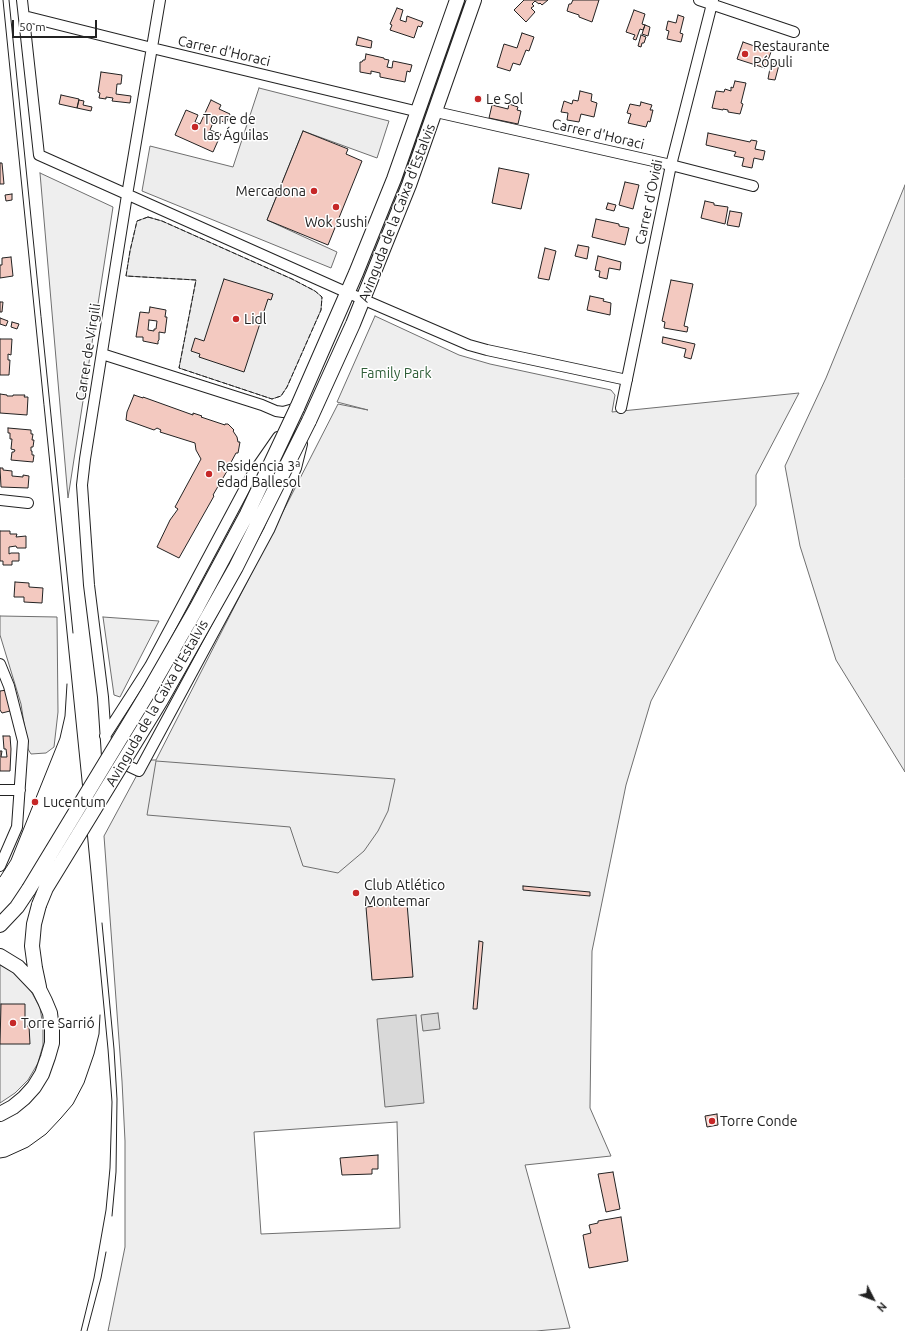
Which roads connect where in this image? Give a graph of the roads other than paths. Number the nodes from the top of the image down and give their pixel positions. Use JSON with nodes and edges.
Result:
{"nodes":[{"id":1,"x":22,"y":0,"type":"edge"},
{"id":2,"x":160,"y":0,"type":"edge"},
{"id":3,"x":457,"y":0,"type":"edge"},
{"id":4,"x":474,"y":0,"type":"edge"},
{"id":5,"x":699,"y":0,"type":"edge"},
{"id":6,"x":712,"y":2,"type":"edge"},
{"id":7,"x":24,"y":16,"type":"junction"},
{"id":8,"x":794,"y":32,"type":"dead end"},
{"id":9,"x":152,"y":48,"type":"junction"},
{"id":10,"x":419,"y":112,"type":"junction"},
{"id":11,"x":436,"y":112,"type":"junction"},
{"id":12,"x":671,"y":164,"type":"junction"},
{"id":13,"x":753,"y":186,"type":"dead end"},
{"id":14,"x":127,"y":195,"type":"junction"},
{"id":15,"x":348,"y":292,"type":"junction"},
{"id":16,"x":364,"y":299,"type":"junction"},
{"id":17,"x":102,"y":354,"type":"junction"},
{"id":18,"x":627,"y":380,"type":"junction"},
{"id":19,"x":297,"y":408,"type":"junction"},
{"id":20,"x":621,"y":408,"type":"dead end"},
{"id":21,"x":309,"y":421,"type":"junction"},
{"id":22,"x":0,"y":500,"type":"edge"},
{"id":23,"x":28,"y":503,"type":"dead end"},
{"id":24,"x":0,"y":664,"type":"edge"},
{"id":25,"x":104,"y":711,"type":"junction"},
{"id":26,"x":119,"y":715,"type":"junction"},
{"id":27,"x":105,"y":736,"type":"junction"},
{"id":28,"x":139,"y":772,"type":"joint"},
{"id":29,"x":0,"y":790,"type":"edge"},
{"id":30,"x":20,"y":790,"type":"junction"},
{"id":31,"x":0,"y":866,"type":"edge"},
{"id":32,"x":0,"y":925,"type":"edge"},
{"id":33,"x":0,"y":956,"type":"edge"},
{"id":34,"x":40,"y":990,"type":"junction"},
{"id":35,"x":0,"y":1114,"type":"edge"}],
"edges":[{"from":1,"to":7,"type":"street"},
{"from":2,"to":9,"type":"street","name":"Carrer de Virgili"},
{"from":3,"to":10,"type":"main road","name":"Avinguda de la Caixa d'Estalvis"},
{"from":4,"to":11,"type":"main road","name":"Avinguda de la Caixa d'Estalvis"},
{"from":5,"to":6,"type":"street"},
{"from":6,"to":8,"type":"street"},
{"from":6,"to":12,"type":"street","name":"Carrer d'Ovidi"},
{"from":7,"to":9,"type":"street","name":"Carrer d'Horaci"},
{"from":7,"to":14,"type":"street"},
{"from":9,"to":10,"type":"street","name":"Carrer d'Horaci"},
{"from":9,"to":14,"type":"street","name":"Carrer de Virgili"},
{"from":10,"to":15,"type":"main road","name":"Avinguda de la Caixa d'Estalvis"},
{"from":11,"to":12,"type":"street","name":"Carrer d'Horaci"},
{"from":11,"to":16,"type":"main road","name":"Avinguda de la Caixa d'Estalvis"},
{"from":12,"to":13,"type":"street","name":"Carrer d'Horaci"},
{"from":12,"to":18,"type":"street","name":"Carrer d'Ovidi"},
{"from":14,"to":15,"type":"street"},
{"from":14,"to":17,"type":"street","name":"Carrer de Virgili"},
{"from":15,"to":16,"type":"street"},
{"from":15,"to":19,"type":"main road","name":"Avinguda de la Caixa d'Estalvis"},
{"from":16,"to":18,"type":"street"},
{"from":16,"to":21,"type":"main road","name":"Avinguda de la Caixa d'Estalvis"},
{"from":17,"to":19,"type":"street"},
{"from":17,"to":25,"type":"street","name":"Carrer de Virgili"},
{"from":18,"to":20,"type":"street","name":"Carrer d'Ovidi"},
{"from":19,"to":26,"type":"street","name":"Avinguda de la Caixa d'Estalvis"},
{"from":19,"to":32,"type":"main road","name":"Avinguda de la Caixa d'Estalvis","bridge":true},
{"from":21,"to":28,"type":"street","name":"Avinguda de la Caixa d'Estalvis"},
{"from":21,"to":34,"type":"main road","name":"Avinguda de la Caixa d'Estalvis","bridge":true},
{"from":22,"to":23,"type":"street"},
{"from":24,"to":30,"type":"street"},
{"from":25,"to":26,"type":"street"},
{"from":25,"to":27,"type":"street","name":"Carrer de Virgili"},
{"from":26,"to":27,"type":"street","name":"Avinguda de la Caixa d'Estalvis"},
{"from":27,"to":28,"type":"street","name":"Carrer de Virgili"},
{"from":29,"to":30,"type":"street"},
{"from":30,"to":31,"type":"street"},
{"from":33,"to":34,"type":"main road"},
{"from":34,"to":35,"type":"main road"}]}
